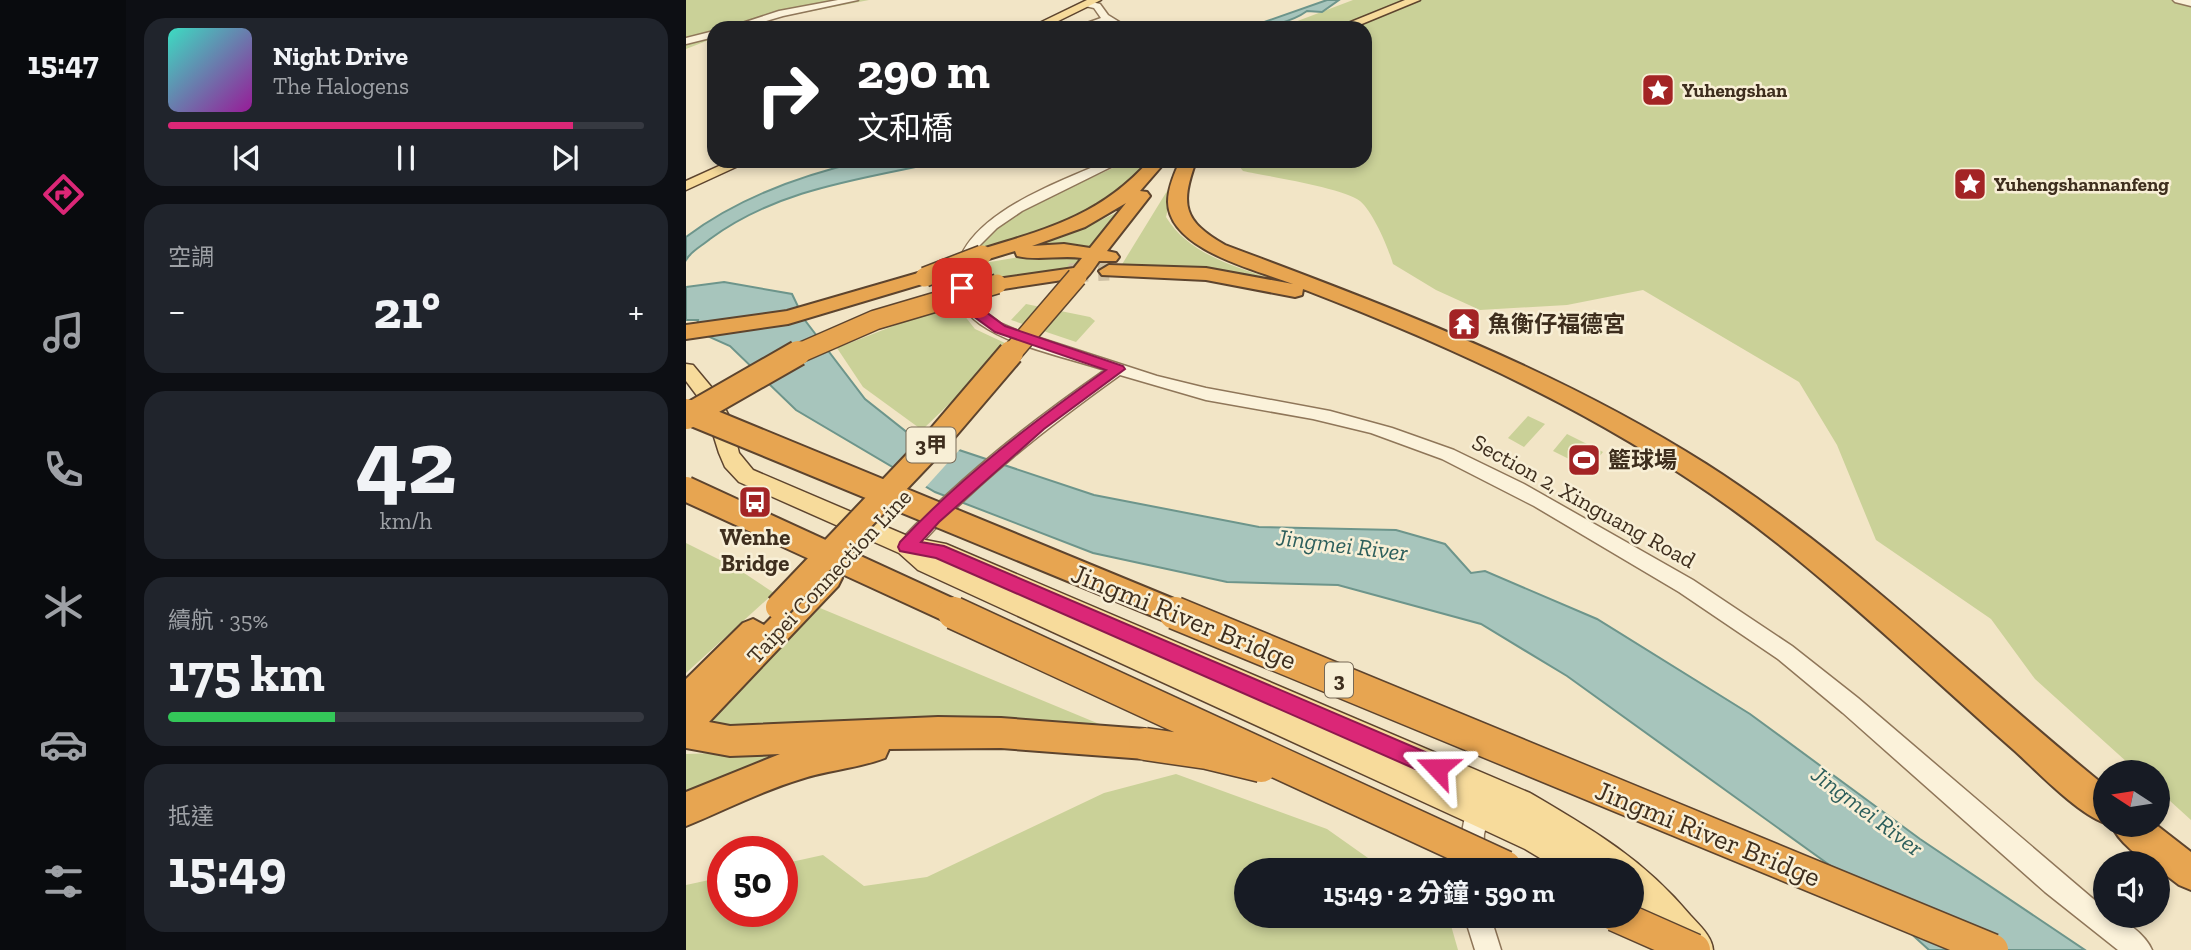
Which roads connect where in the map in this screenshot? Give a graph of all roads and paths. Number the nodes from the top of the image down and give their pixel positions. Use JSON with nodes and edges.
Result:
{"nodes":[{"id":1,"x":853,"y":0,"type":"edge"},
{"id":2,"x":1402,"y":0,"type":"edge"},
{"id":3,"x":1415,"y":0,"type":"edge"},
{"id":4,"x":2178,"y":0,"type":"edge"},
{"id":5,"x":1092,"y":2,"type":"edge"},
{"id":6,"x":2191,"y":3,"type":"edge"},
{"id":7,"x":1107,"y":19,"type":"junction"},
{"id":8,"x":755,"y":21,"type":"edge"},
{"id":9,"x":1050,"y":21,"type":"edge"},
{"id":10,"x":1101,"y":21,"type":"edge"},
{"id":11,"x":1111,"y":21,"type":"edge"},
{"id":12,"x":1348,"y":21,"type":"edge"},
{"id":13,"x":1360,"y":21,"type":"edge"},
{"id":14,"x":707,"y":36,"type":"edge"},
{"id":15,"x":686,"y":41,"type":"edge"},
{"id":16,"x":727,"y":168,"type":"edge"},
{"id":17,"x":1102,"y":168,"type":"edge"},
{"id":18,"x":1152,"y":168,"type":"edge"},
{"id":19,"x":1160,"y":168,"type":"edge"},
{"id":20,"x":1172,"y":168,"type":"edge"},
{"id":21,"x":1186,"y":168,"type":"edge"},
{"id":22,"x":686,"y":187,"type":"edge"},
{"id":23,"x":982,"y":258,"type":"junction"},
{"id":24,"x":1093,"y":268,"type":"junction"},
{"id":25,"x":1407,"y":323,"type":"junction"},
{"id":26,"x":686,"y":332,"type":"edge"},
{"id":27,"x":1118,"y":369,"type":"junction"},
{"id":28,"x":686,"y":370,"type":"edge"},
{"id":29,"x":686,"y":411,"type":"edge"},
{"id":30,"x":686,"y":418,"type":"edge"},
{"id":31,"x":686,"y":489,"type":"edge"},
{"id":32,"x":912,"y":540,"type":"junction"},
{"id":33,"x":686,"y":699,"type":"edge"},
{"id":34,"x":686,"y":725,"type":"edge"},
{"id":35,"x":686,"y":733,"type":"edge"},
{"id":36,"x":1000,"y":733,"type":"junction"},
{"id":37,"x":2093,"y":797,"type":"edge"},
{"id":38,"x":1482,"y":801,"type":"junction"},
{"id":39,"x":686,"y":810,"type":"edge"},
{"id":40,"x":2144,"y":837,"type":"edge"},
{"id":41,"x":1471,"y":858,"type":"edge"},
{"id":42,"x":1485,"y":858,"type":"edge"},
{"id":43,"x":1487,"y":858,"type":"edge"},
{"id":44,"x":1568,"y":858,"type":"edge"},
{"id":45,"x":1609,"y":858,"type":"edge"},
{"id":46,"x":2191,"y":873,"type":"edge"},
{"id":47,"x":1644,"y":888,"type":"edge"},
{"id":48,"x":1644,"y":914,"type":"edge"},
{"id":49,"x":1481,"y":928,"type":"edge"},
{"id":50,"x":1644,"y":928,"type":"edge"},
{"id":51,"x":1488,"y":950,"type":"edge"},
{"id":52,"x":1679,"y":950,"type":"edge"},
{"id":53,"x":1696,"y":950,"type":"edge"},
{"id":54,"x":1992,"y":950,"type":"edge"},
{"id":55,"x":2139,"y":950,"type":"edge"}],
"edges":[{"from":1,"to":8,"type":"street"},
{"from":2,"to":12,"type":"main road"},
{"from":3,"to":13,"type":"main road"},
{"from":4,"to":6,"type":"street"},
{"from":5,"to":7,"type":"street"},
{"from":5,"to":9,"type":"main road"},
{"from":7,"to":10,"type":"street"},
{"from":7,"to":11,"type":"street"},
{"from":14,"to":15,"type":"street"},
{"from":16,"to":22,"type":"main road"},
{"from":17,"to":27,"type":"street","name":"Section 2, Xinguang Road"},
{"from":18,"to":23,"type":"highway"},
{"from":19,"to":24,"type":"highway","name":"Taipei Connection Line","number":"3甲"},
{"from":20,"to":24,"type":"highway","name":"Taipei Connection Line","number":"3甲"},
{"from":21,"to":25,"type":"highway"},
{"from":23,"to":24,"type":"highway"},
{"from":23,"to":26,"type":"highway","bridge":true},
{"from":24,"to":25,"type":"highway"},
{"from":24,"to":30,"type":"highway","bridge":true},
{"from":24,"to":33,"type":"highway","name":"Taipei Connection Line","number":"3甲","bridge":true},
{"from":24,"to":34,"type":"highway","name":"Taipei Connection Line","number":"3甲","bridge":true},
{"from":25,"to":37,"type":"highway"},
{"from":27,"to":32,"type":"street"},
{"from":27,"to":55,"type":"street","name":"Section 2, Xinguang Road"},
{"from":28,"to":32,"type":"main road"},
{"from":29,"to":54,"type":"highway","name":"Jingmi River Bridge","number":"3","bridge":true},
{"from":31,"to":43,"type":"highway","bridge":true},
{"from":32,"to":38,"type":"main road"},
{"from":35,"to":36,"type":"highway"},
{"from":36,"to":39,"type":"highway"},
{"from":36,"to":42,"type":"highway","bridge":true},
{"from":38,"to":41,"type":"street"},
{"from":38,"to":44,"type":"main road"},
{"from":38,"to":45,"type":"main road"},
{"from":40,"to":46,"type":"highway"},
{"from":47,"to":53,"type":"main road"},
{"from":48,"to":52,"type":"main road"},
{"from":49,"to":51,"type":"street"},
{"from":50,"to":53,"type":"highway","bridge":true}]}
